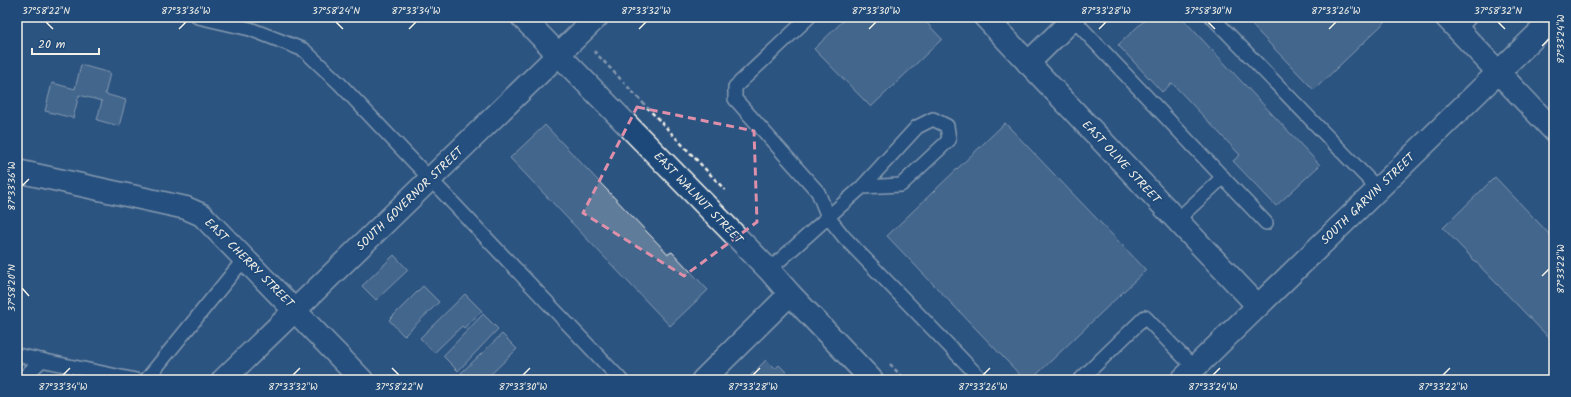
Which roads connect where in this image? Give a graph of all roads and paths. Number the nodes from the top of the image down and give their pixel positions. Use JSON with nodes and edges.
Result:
{"nodes":[{"id":1,"x":198,"y":17,"type":"edge"},
{"id":2,"x":522,"y":17,"type":"edge"},
{"id":3,"x":597,"y":17,"type":"edge"},
{"id":4,"x":809,"y":17,"type":"edge"},
{"id":5,"x":985,"y":17,"type":"edge"},
{"id":6,"x":1212,"y":17,"type":"edge"},
{"id":7,"x":212,"y":18,"type":"edge"},
{"id":8,"x":1074,"y":18,"type":"edge"},
{"id":9,"x":1554,"y":18,"type":"edge"},
{"id":10,"x":1458,"y":21,"type":"edge"},
{"id":11,"x":558,"y":54,"type":"junction"},
{"id":12,"x":1028,"y":63,"type":"junction"},
{"id":13,"x":1498,"y":72,"type":"junction"},
{"id":14,"x":1554,"y":131,"type":"edge"},
{"id":15,"x":17,"y":171,"type":"edge"},
{"id":16,"x":1223,"y":177,"type":"junction"},
{"id":17,"x":430,"y":179,"type":"junction"},
{"id":18,"x":862,"y":187,"type":"junction"},
{"id":19,"x":1378,"y":189,"type":"junction"},
{"id":20,"x":828,"y":217,"type":"junction"},
{"id":21,"x":1177,"y":220,"type":"junction"},
{"id":22,"x":1266,"y":223,"type":"dead end"},
{"id":23,"x":245,"y":258,"type":"junction"},
{"id":24,"x":769,"y":270,"type":"junction"},
{"id":25,"x":790,"y":294,"type":"junction"},
{"id":26,"x":1258,"y":306,"type":"junction"},
{"id":27,"x":295,"y":310,"type":"junction"},
{"id":28,"x":17,"y":355,"type":"edge"},
{"id":29,"x":42,"y":360,"type":"junction"},
{"id":30,"x":1188,"y":374,"type":"edge"},
{"id":31,"x":116,"y":378,"type":"edge"},
{"id":32,"x":21,"y":380,"type":"edge"},
{"id":33,"x":136,"y":380,"type":"edge"},
{"id":34,"x":146,"y":380,"type":"edge"},
{"id":35,"x":223,"y":380,"type":"edge"},
{"id":36,"x":362,"y":380,"type":"edge"},
{"id":37,"x":621,"y":380,"type":"edge"},
{"id":38,"x":703,"y":380,"type":"edge"},
{"id":39,"x":872,"y":380,"type":"edge"},
{"id":40,"x":982,"y":380,"type":"edge"},
{"id":41,"x":1080,"y":380,"type":"edge"}],
"edges":[{"from":1,"to":7,"type":"lane"},
{"from":2,"to":11,"type":"street","name":"EAST WALNUT STREET"},
{"from":3,"to":11,"type":"street","name":"SOUTH GOVERNOR STREET"},
{"from":4,"to":20,"type":"lane"},
{"from":5,"to":12,"type":"street","name":"EAST OLIVE STREET"},
{"from":6,"to":19,"type":"lane"},
{"from":7,"to":17,"type":"lane"},
{"from":8,"to":12,"type":"street"},
{"from":8,"to":16,"type":"lane"},
{"from":9,"to":13,"type":"street","name":"SOUTH GARVIN STREET"},
{"from":10,"to":13,"type":"street"},
{"from":11,"to":17,"type":"street","name":"SOUTH GOVERNOR STREET"},
{"from":11,"to":24,"type":"street","name":"EAST WALNUT STREET"},
{"from":12,"to":21,"type":"street","name":"EAST OLIVE STREET"},
{"from":13,"to":14,"type":"street"},
{"from":13,"to":19,"type":"street","name":"SOUTH GARVIN STREET"},
{"from":15,"to":23,"type":"street","name":"EAST CHERRY STREET"},
{"from":16,"to":21,"type":"lane"},
{"from":16,"to":22,"type":"lane"},
{"from":17,"to":27,"type":"street","name":"SOUTH GOVERNOR STREET"},
{"from":17,"to":37,"type":"lane"},
{"from":18,"to":18,"type":"lane"},
{"from":18,"to":20,"type":"lane"},
{"from":19,"to":26,"type":"street","name":"SOUTH GARVIN STREET"},
{"from":20,"to":24,"type":"lane"},
{"from":20,"to":40,"type":"lane"},
{"from":21,"to":26,"type":"street","name":"EAST OLIVE STREET"},
{"from":23,"to":27,"type":"street","name":"EAST CHERRY STREET"},
{"from":23,"to":34,"type":"lane"},
{"from":24,"to":25,"type":"street","name":"EAST WALNUT STREET"},
{"from":25,"to":38,"type":"street"},
{"from":25,"to":39,"type":"street","name":"EAST WALNUT STREET"},
{"from":26,"to":30,"type":"street","name":"SOUTH GARVIN STREET"},
{"from":27,"to":35,"type":"street","name":"SOUTH GOVERNOR STREET"},
{"from":27,"to":36,"type":"street","name":"EAST CHERRY STREET"},
{"from":28,"to":29,"type":"lane"},
{"from":29,"to":31,"type":"lane"},
{"from":29,"to":32,"type":"lane"},
{"from":30,"to":41,"type":"lane"},
{"from":31,"to":33,"type":"lane"}]}
